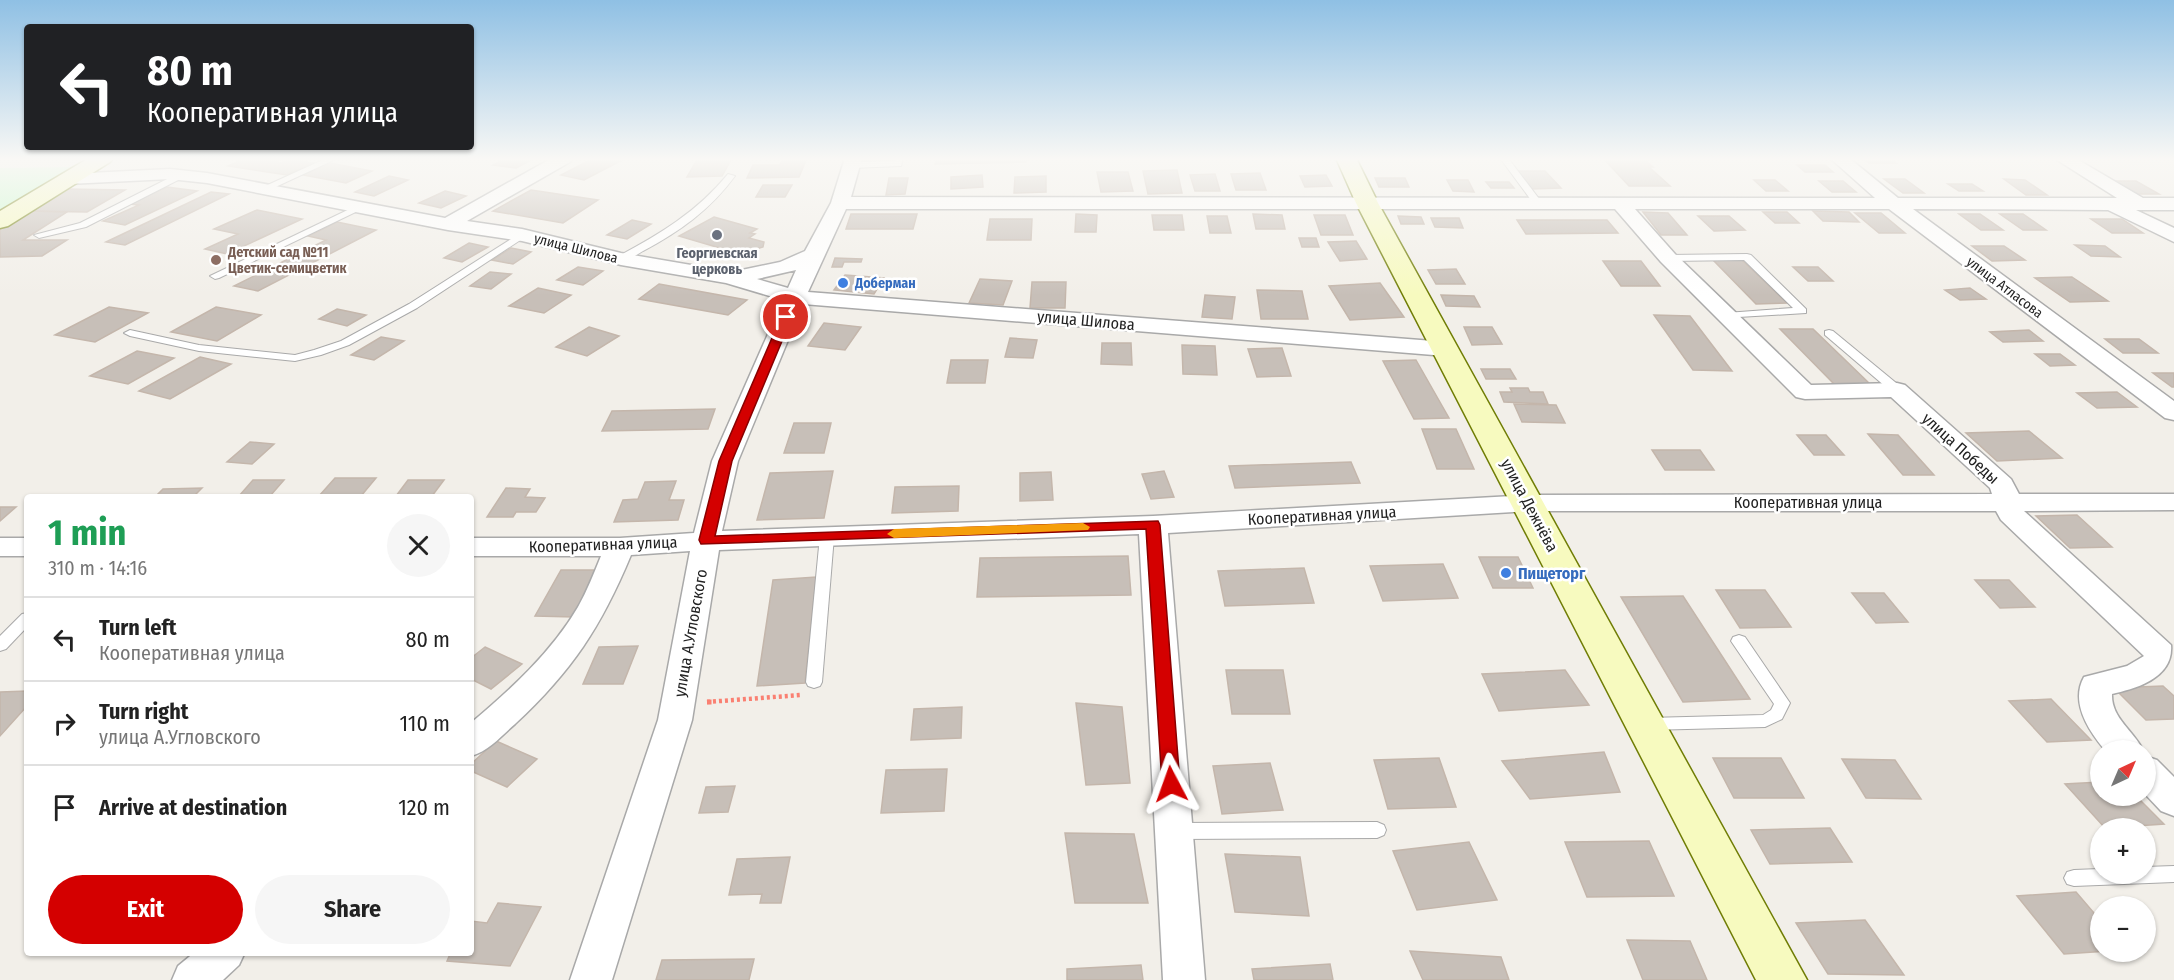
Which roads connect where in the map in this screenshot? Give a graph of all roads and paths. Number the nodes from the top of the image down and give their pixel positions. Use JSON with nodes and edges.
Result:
{"nodes":[{"id":1,"x":840,"y":203,"type":"edge"},
{"id":2,"x":1367,"y":203,"type":"edge"},
{"id":3,"x":28,"y":204,"type":"edge"},
{"id":4,"x":121,"y":204,"type":"edge"},
{"id":5,"x":345,"y":204,"type":"edge"},
{"id":6,"x":484,"y":204,"type":"edge"},
{"id":7,"x":710,"y":204,"type":"edge"},
{"id":8,"x":1621,"y":204,"type":"edge"},
{"id":9,"x":1893,"y":204,"type":"edge"},
{"id":10,"x":2052,"y":204,"type":"edge"},
{"id":11,"x":2110,"y":204,"type":"junction"},
{"id":12,"x":2139,"y":204,"type":"joint"},
{"id":13,"x":2174,"y":204,"type":"edge"},
{"id":14,"x":361,"y":207,"type":"junction"},
{"id":15,"x":0,"y":221,"type":"edge"},
{"id":16,"x":448,"y":224,"type":"junction"},
{"id":17,"x":39,"y":235,"type":"dead end"},
{"id":18,"x":522,"y":235,"type":"junction"},
{"id":19,"x":2174,"y":236,"type":"edge"},
{"id":20,"x":813,"y":255,"type":"junction"},
{"id":21,"x":1668,"y":258,"type":"junction"},
{"id":22,"x":621,"y":259,"type":"junction"},
{"id":23,"x":215,"y":276,"type":"dead end"},
{"id":24,"x":729,"y":277,"type":"junction"},
{"id":25,"x":795,"y":297,"type":"junction"},
{"id":26,"x":1726,"y":316,"type":"junction"},
{"id":27,"x":130,"y":333,"type":"dead end"},
{"id":28,"x":1829,"y":333,"type":"dead end"},
{"id":29,"x":1446,"y":349,"type":"junction"},
{"id":30,"x":1897,"y":390,"type":"junction"},
{"id":31,"x":2174,"y":413,"type":"edge"},
{"id":32,"x":2008,"y":500,"type":"junction"},
{"id":33,"x":2174,"y":502,"type":"edge"},
{"id":34,"x":1529,"y":503,"type":"junction"},
{"id":35,"x":1153,"y":525,"type":"junction"},
{"id":36,"x":827,"y":536,"type":"junction"},
{"id":37,"x":706,"y":540,"type":"junction"},
{"id":38,"x":0,"y":547,"type":"edge"},
{"id":39,"x":474,"y":547,"type":"edge"},
{"id":40,"x":620,"y":547,"type":"junction"},
{"id":41,"x":24,"y":548,"type":"edge"},
{"id":42,"x":24,"y":621,"type":"edge"},
{"id":43,"x":1739,"y":640,"type":"dead end"},
{"id":44,"x":0,"y":645,"type":"edge"},
{"id":45,"x":814,"y":682,"type":"joint"},
{"id":46,"x":678,"y":704,"type":"junction"},
{"id":47,"x":1646,"y":724,"type":"junction"},
{"id":48,"x":474,"y":740,"type":"edge"},
{"id":49,"x":2117,"y":740,"type":"edge"},
{"id":50,"x":2156,"y":782,"type":"edge"},
{"id":51,"x":2174,"y":801,"type":"edge"},
{"id":52,"x":1377,"y":830,"type":"dead end"},
{"id":53,"x":1174,"y":831,"type":"junction"},
{"id":54,"x":2174,"y":874,"type":"edge"},
{"id":55,"x":2074,"y":878,"type":"dead end"},
{"id":56,"x":220,"y":956,"type":"edge"},
{"id":57,"x":193,"y":980,"type":"edge"},
{"id":58,"x":591,"y":980,"type":"edge"},
{"id":59,"x":1184,"y":980,"type":"edge"},
{"id":60,"x":1782,"y":980,"type":"edge"}],
"edges":[{"from":1,"to":20,"type":"street","name":"улица А.Угловского"},
{"from":2,"to":29,"type":"main road","name":"улица Дежнёва"},
{"from":3,"to":15,"type":"main road"},
{"from":4,"to":17,"type":"lane"},
{"from":5,"to":14,"type":"street","name":"улица Шилова"},
{"from":6,"to":16,"type":"street"},
{"from":7,"to":22,"type":"lane"},
{"from":8,"to":21,"type":"street"},
{"from":9,"to":31,"type":"street","name":"улица Атласова"},
{"from":10,"to":11,"type":"street"},
{"from":11,"to":12,"type":"street"},
{"from":11,"to":19,"type":"street"},
{"from":12,"to":13,"type":"street"},
{"from":14,"to":16,"type":"street","name":"улица Шилова"},
{"from":14,"to":23,"type":"lane"},
{"from":16,"to":18,"type":"street","name":"улица Шилова"},
{"from":18,"to":22,"type":"street","name":"улица Шилова"},
{"from":18,"to":27,"type":"lane"},
{"from":20,"to":24,"type":"street","name":"улица Шилова"},
{"from":20,"to":25,"type":"street","name":"улица А.Угловского"},
{"from":21,"to":26,"type":"street"},
{"from":21,"to":26,"type":"lane"},
{"from":22,"to":24,"type":"street","name":"улица Шилова"},
{"from":24,"to":25,"type":"street","name":"улица Шилова"},
{"from":25,"to":29,"type":"street","name":"улица Шилова"},
{"from":25,"to":37,"type":"street","name":"улица А.Угловского"},
{"from":26,"to":30,"type":"street"},
{"from":28,"to":30,"type":"lane"},
{"from":29,"to":34,"type":"main road","name":"улица Дежнёва"},
{"from":30,"to":32,"type":"street","name":"улица Победы"},
{"from":32,"to":33,"type":"street","name":"Кооперативная улица"},
{"from":32,"to":34,"type":"street","name":"Кооперативная улица"},
{"from":32,"to":49,"type":"street","name":"улица Победы"},
{"from":34,"to":35,"type":"street","name":"Кооперативная улица"},
{"from":34,"to":47,"type":"main road","name":"улица Дежнёва"},
{"from":35,"to":36,"type":"street","name":"Кооперативная улица"},
{"from":35,"to":53,"type":"street"},
{"from":36,"to":37,"type":"street","name":"Кооперативная улица"},
{"from":36,"to":45,"type":"lane"},
{"from":37,"to":40,"type":"street","name":"Кооперативная улица"},
{"from":37,"to":46,"type":"street","name":"улица А.Угловского"},
{"from":38,"to":41,"type":"street"},
{"from":39,"to":40,"type":"street","name":"Кооперативная улица"},
{"from":40,"to":48,"type":"street"},
{"from":42,"to":44,"type":"lane"},
{"from":43,"to":47,"type":"lane"},
{"from":45,"to":46,"type":"path"},
{"from":46,"to":58,"type":"street","name":"улица А.Угловского"},
{"from":47,"to":60,"type":"main road","name":"улица Дежнёва"},
{"from":50,"to":51,"type":"street"},
{"from":52,"to":53,"type":"lane"},
{"from":53,"to":59,"type":"street"},
{"from":54,"to":55,"type":"lane"},
{"from":56,"to":57,"type":"street"}]}
